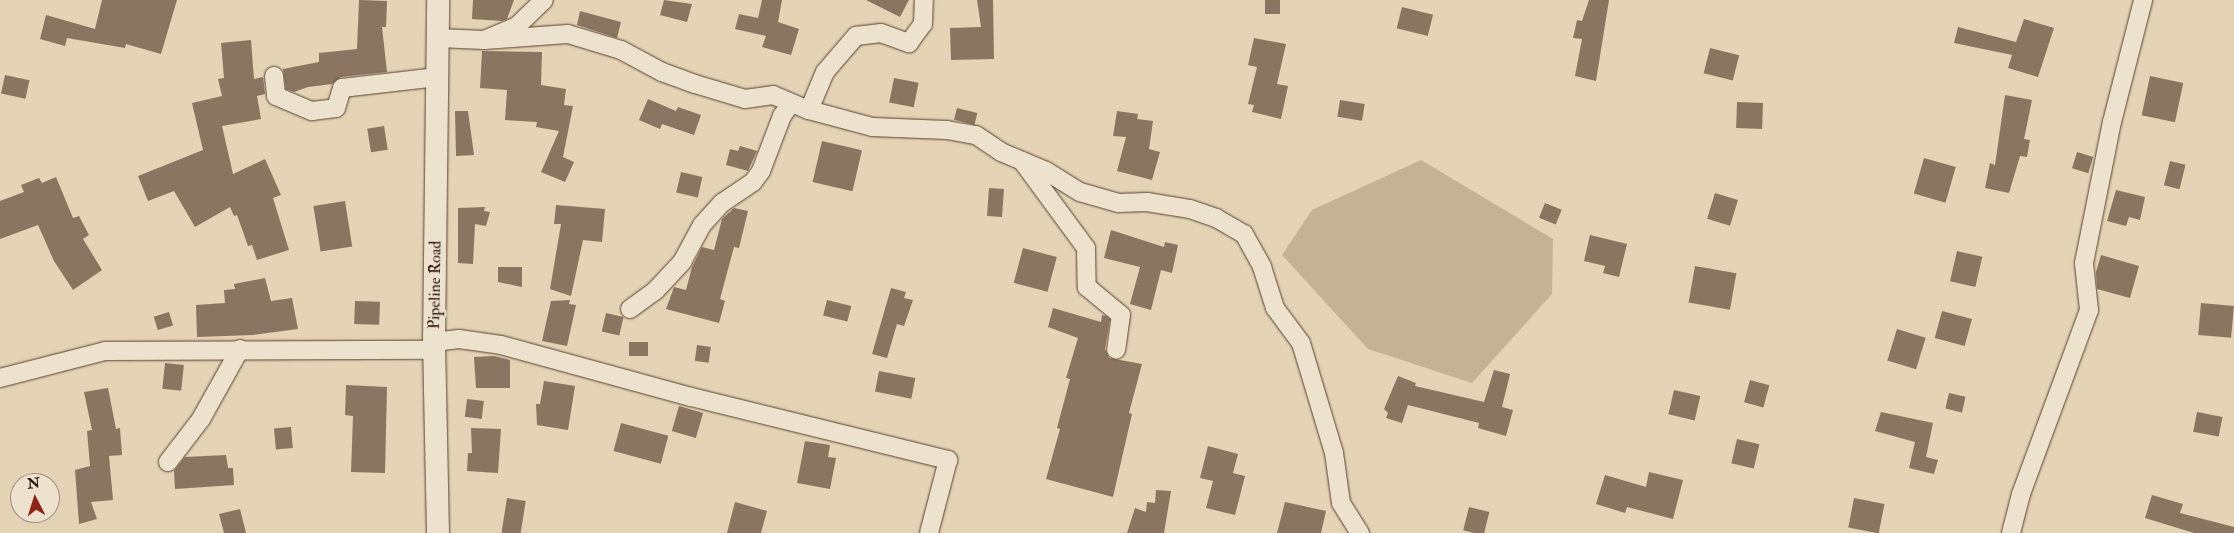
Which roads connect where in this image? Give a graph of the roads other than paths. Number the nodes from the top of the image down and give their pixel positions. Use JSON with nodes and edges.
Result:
{"nodes":[{"id":1,"x":438,"y":0,"type":"edge"},
{"id":2,"x":544,"y":0,"type":"edge"},
{"id":3,"x":924,"y":0,"type":"edge"},
{"id":4,"x":2143,"y":0,"type":"edge"},
{"id":5,"x":438,"y":38,"type":"junction"},
{"id":6,"x":484,"y":40,"type":"junction"},
{"id":7,"x":274,"y":76,"type":"dead end"},
{"id":8,"x":437,"y":77,"type":"junction"},
{"id":9,"x":791,"y":103,"type":"junction"},
{"id":10,"x":809,"y":110,"type":"junction"},
{"id":11,"x":1022,"y":161,"type":"junction"},
{"id":12,"x":630,"y":309,"type":"dead end"},
{"id":13,"x":435,"y":346,"type":"junction"},
{"id":14,"x":240,"y":349,"type":"junction"},
{"id":15,"x":1116,"y":350,"type":"dead end"},
{"id":16,"x":0,"y":378,"type":"edge"},
{"id":17,"x":168,"y":462,"type":"dead end"},
{"id":18,"x":438,"y":533,"type":"edge"},
{"id":19,"x":929,"y":533,"type":"edge"},
{"id":20,"x":1360,"y":533,"type":"edge"},
{"id":21,"x":2011,"y":533,"type":"edge"}],
"edges":[{"from":1,"to":5,"type":"street","name":"Pipeline Road"},
{"from":2,"to":6,"type":"street"},
{"from":3,"to":10,"type":"street"},
{"from":4,"to":21,"type":"street"},
{"from":5,"to":6,"type":"street"},
{"from":5,"to":8,"type":"street","name":"Pipeline Road"},
{"from":6,"to":9,"type":"street"},
{"from":7,"to":8,"type":"street"},
{"from":8,"to":13,"type":"street","name":"Pipeline Road"},
{"from":9,"to":10,"type":"street"},
{"from":9,"to":12,"type":"street"},
{"from":10,"to":11,"type":"street"},
{"from":11,"to":15,"type":"street"},
{"from":11,"to":20,"type":"street"},
{"from":13,"to":14,"type":"street"},
{"from":13,"to":18,"type":"street","name":"Pipeline Road"},
{"from":13,"to":19,"type":"street"},
{"from":14,"to":16,"type":"street"},
{"from":14,"to":17,"type":"street"}]}
